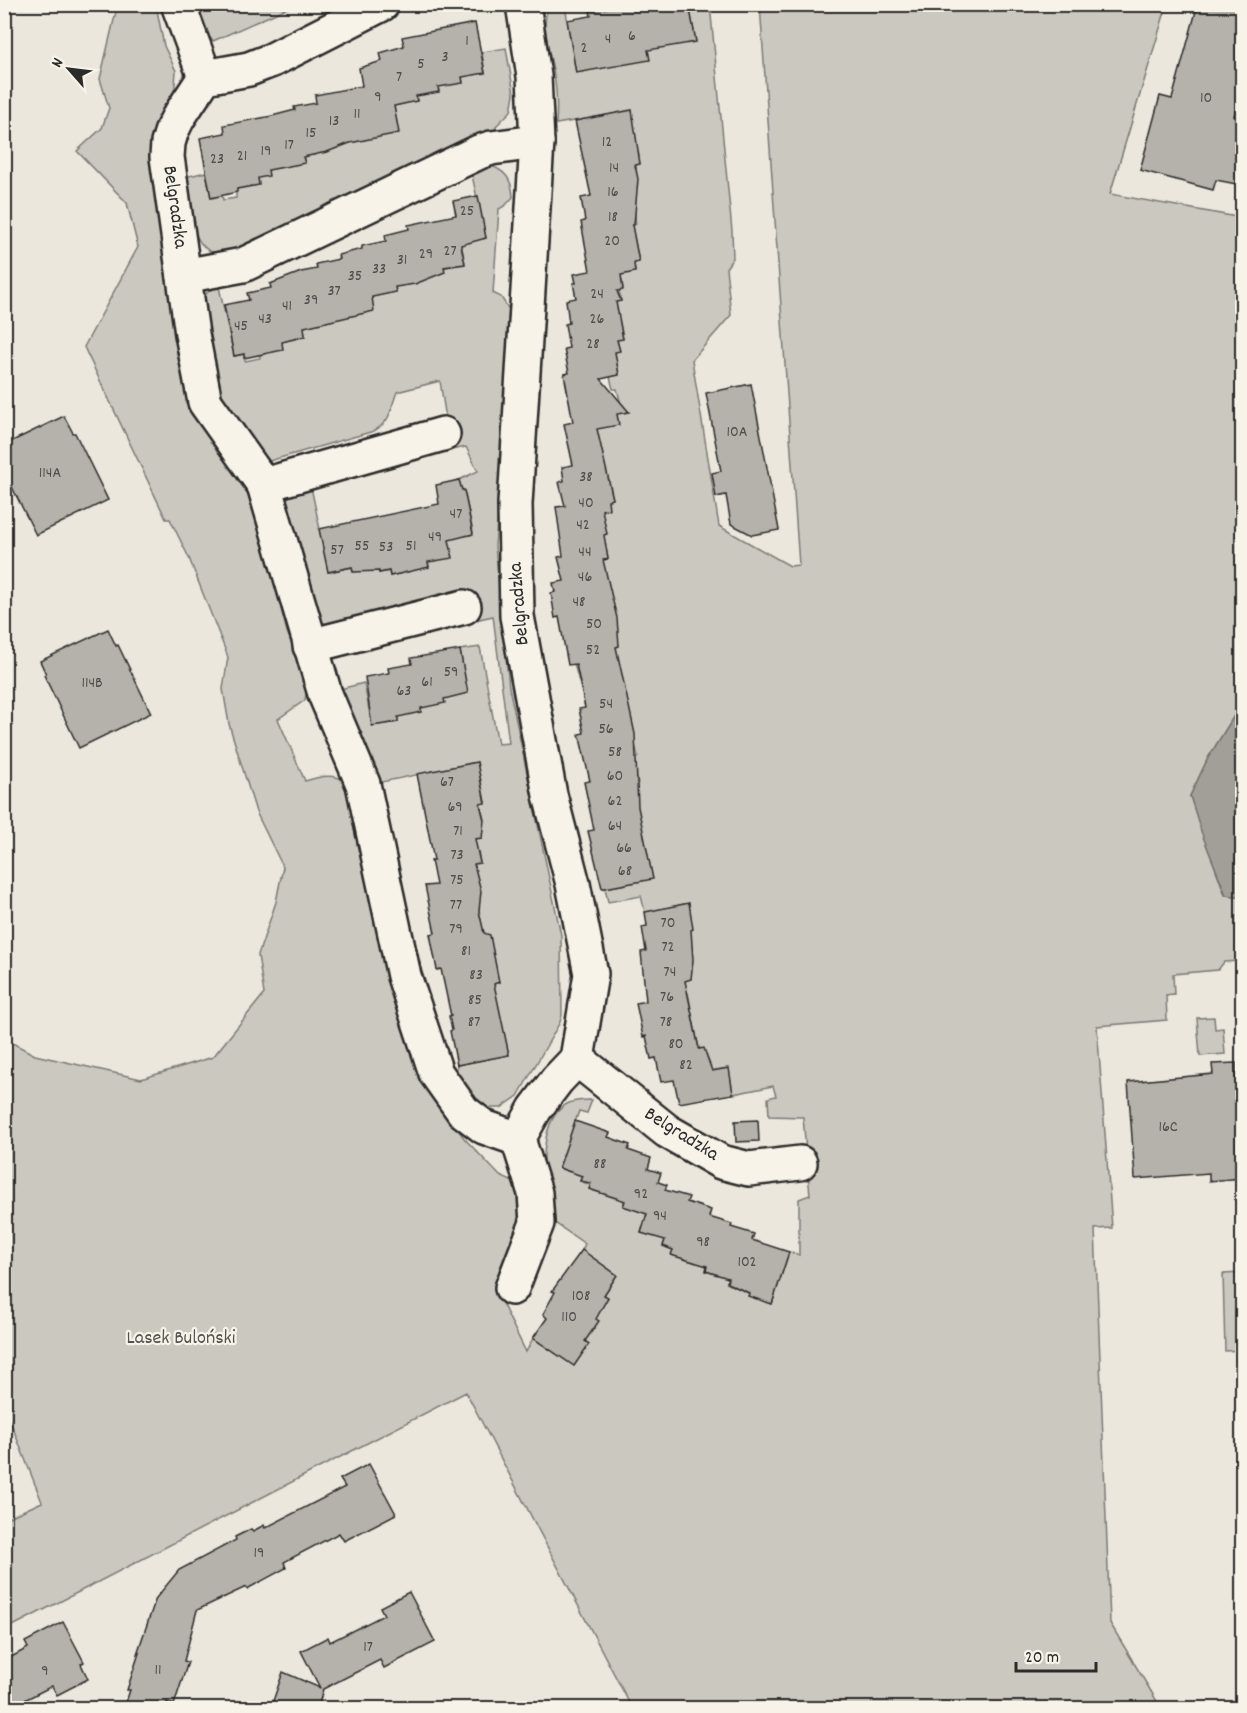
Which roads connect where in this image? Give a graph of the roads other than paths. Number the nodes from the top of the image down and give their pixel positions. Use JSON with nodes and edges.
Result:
{"nodes":[{"id":1,"x":178,"y":4,"type":"edge"},
{"id":2,"x":382,"y":4,"type":"edge"},
{"id":3,"x":523,"y":4,"type":"edge"},
{"id":4,"x":205,"y":77,"type":"junction"},
{"id":5,"x":537,"y":142,"type":"junction"},
{"id":6,"x":184,"y":276,"type":"junction"},
{"id":7,"x":443,"y":434,"type":"dead end"},
{"id":8,"x":264,"y":485,"type":"junction"},
{"id":9,"x":464,"y":607,"type":"dead end"},
{"id":10,"x":310,"y":646,"type":"junction"},
{"id":11,"x":577,"y":1059,"type":"junction"},
{"id":12,"x":518,"y":1139,"type":"junction"},
{"id":13,"x":800,"y":1163,"type":"dead end"},
{"id":14,"x":512,"y":1288,"type":"dead end"}],
"edges":[{"from":1,"to":4,"type":"street"},
{"from":2,"to":4,"type":"street"},
{"from":3,"to":5,"type":"street","name":"Belgradzka"},
{"from":4,"to":6,"type":"street","name":"Belgradzka"},
{"from":5,"to":6,"type":"street","name":"Belgradzka"},
{"from":5,"to":11,"type":"street","name":"Belgradzka"},
{"from":6,"to":8,"type":"street","name":"Belgradzka"},
{"from":7,"to":8,"type":"street"},
{"from":8,"to":10,"type":"street","name":"Belgradzka"},
{"from":9,"to":10,"type":"street"},
{"from":10,"to":12,"type":"street","name":"Belgradzka"},
{"from":11,"to":12,"type":"street"},
{"from":11,"to":13,"type":"street","name":"Belgradzka"},
{"from":12,"to":14,"type":"street"}]}
